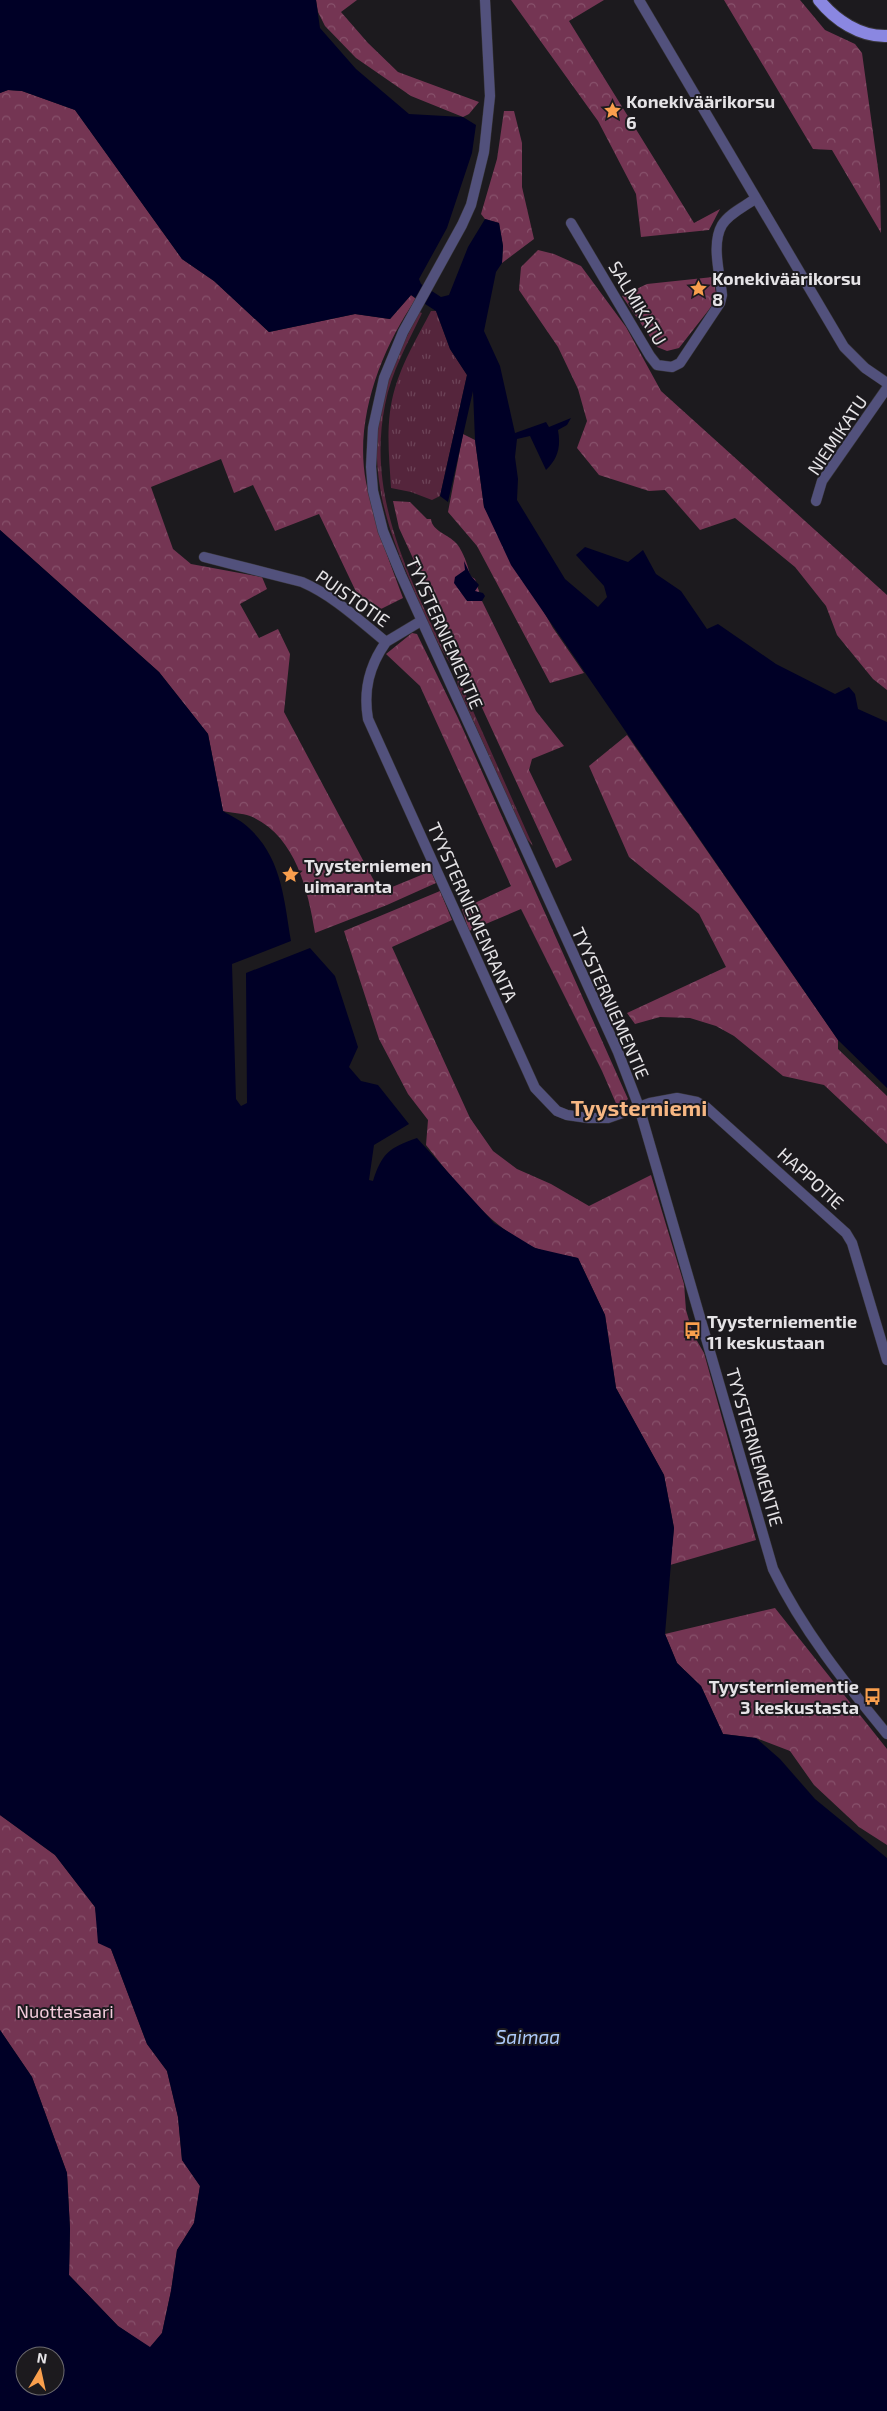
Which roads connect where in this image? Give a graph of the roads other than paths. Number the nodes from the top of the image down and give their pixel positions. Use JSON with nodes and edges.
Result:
{"nodes":[{"id":1,"x":485,"y":0,"type":"edge"},
{"id":2,"x":639,"y":0,"type":"edge"},
{"id":3,"x":819,"y":0,"type":"edge"},
{"id":4,"x":887,"y":36,"type":"edge"},
{"id":5,"x":756,"y":198,"type":"junction"},
{"id":6,"x":571,"y":223,"type":"dead end"},
{"id":7,"x":887,"y":383,"type":"edge"},
{"id":8,"x":887,"y":388,"type":"edge"},
{"id":9,"x":816,"y":501,"type":"dead end"},
{"id":10,"x":204,"y":557,"type":"dead end"},
{"id":11,"x":420,"y":621,"type":"junction"},
{"id":12,"x":386,"y":642,"type":"junction"},
{"id":13,"x":639,"y":1107,"type":"junction"},
{"id":14,"x":887,"y":1360,"type":"edge"},
{"id":15,"x":887,"y":1734,"type":"edge"}],
"edges":[{"from":1,"to":11,"type":"street","name":"TYYSTERNIEMENTIE"},
{"from":2,"to":5,"type":"street"},
{"from":3,"to":4,"type":"main road"},
{"from":5,"to":6,"type":"street","name":"SALMIKATU"},
{"from":5,"to":7,"type":"street"},
{"from":8,"to":9,"type":"street","name":"NIEMIKATU"},
{"from":10,"to":12,"type":"street","name":"PUISTOTIE"},
{"from":11,"to":12,"type":"street","name":"PUISTOTIE"},
{"from":11,"to":13,"type":"street","name":"TYYSTERNIEMENTIE"},
{"from":12,"to":13,"type":"street","name":"TYYSTERNIEMENRANTA"},
{"from":13,"to":14,"type":"street","name":"HAPPOTIE"},
{"from":13,"to":15,"type":"street","name":"TYYSTERNIEMENTIE"}]}
